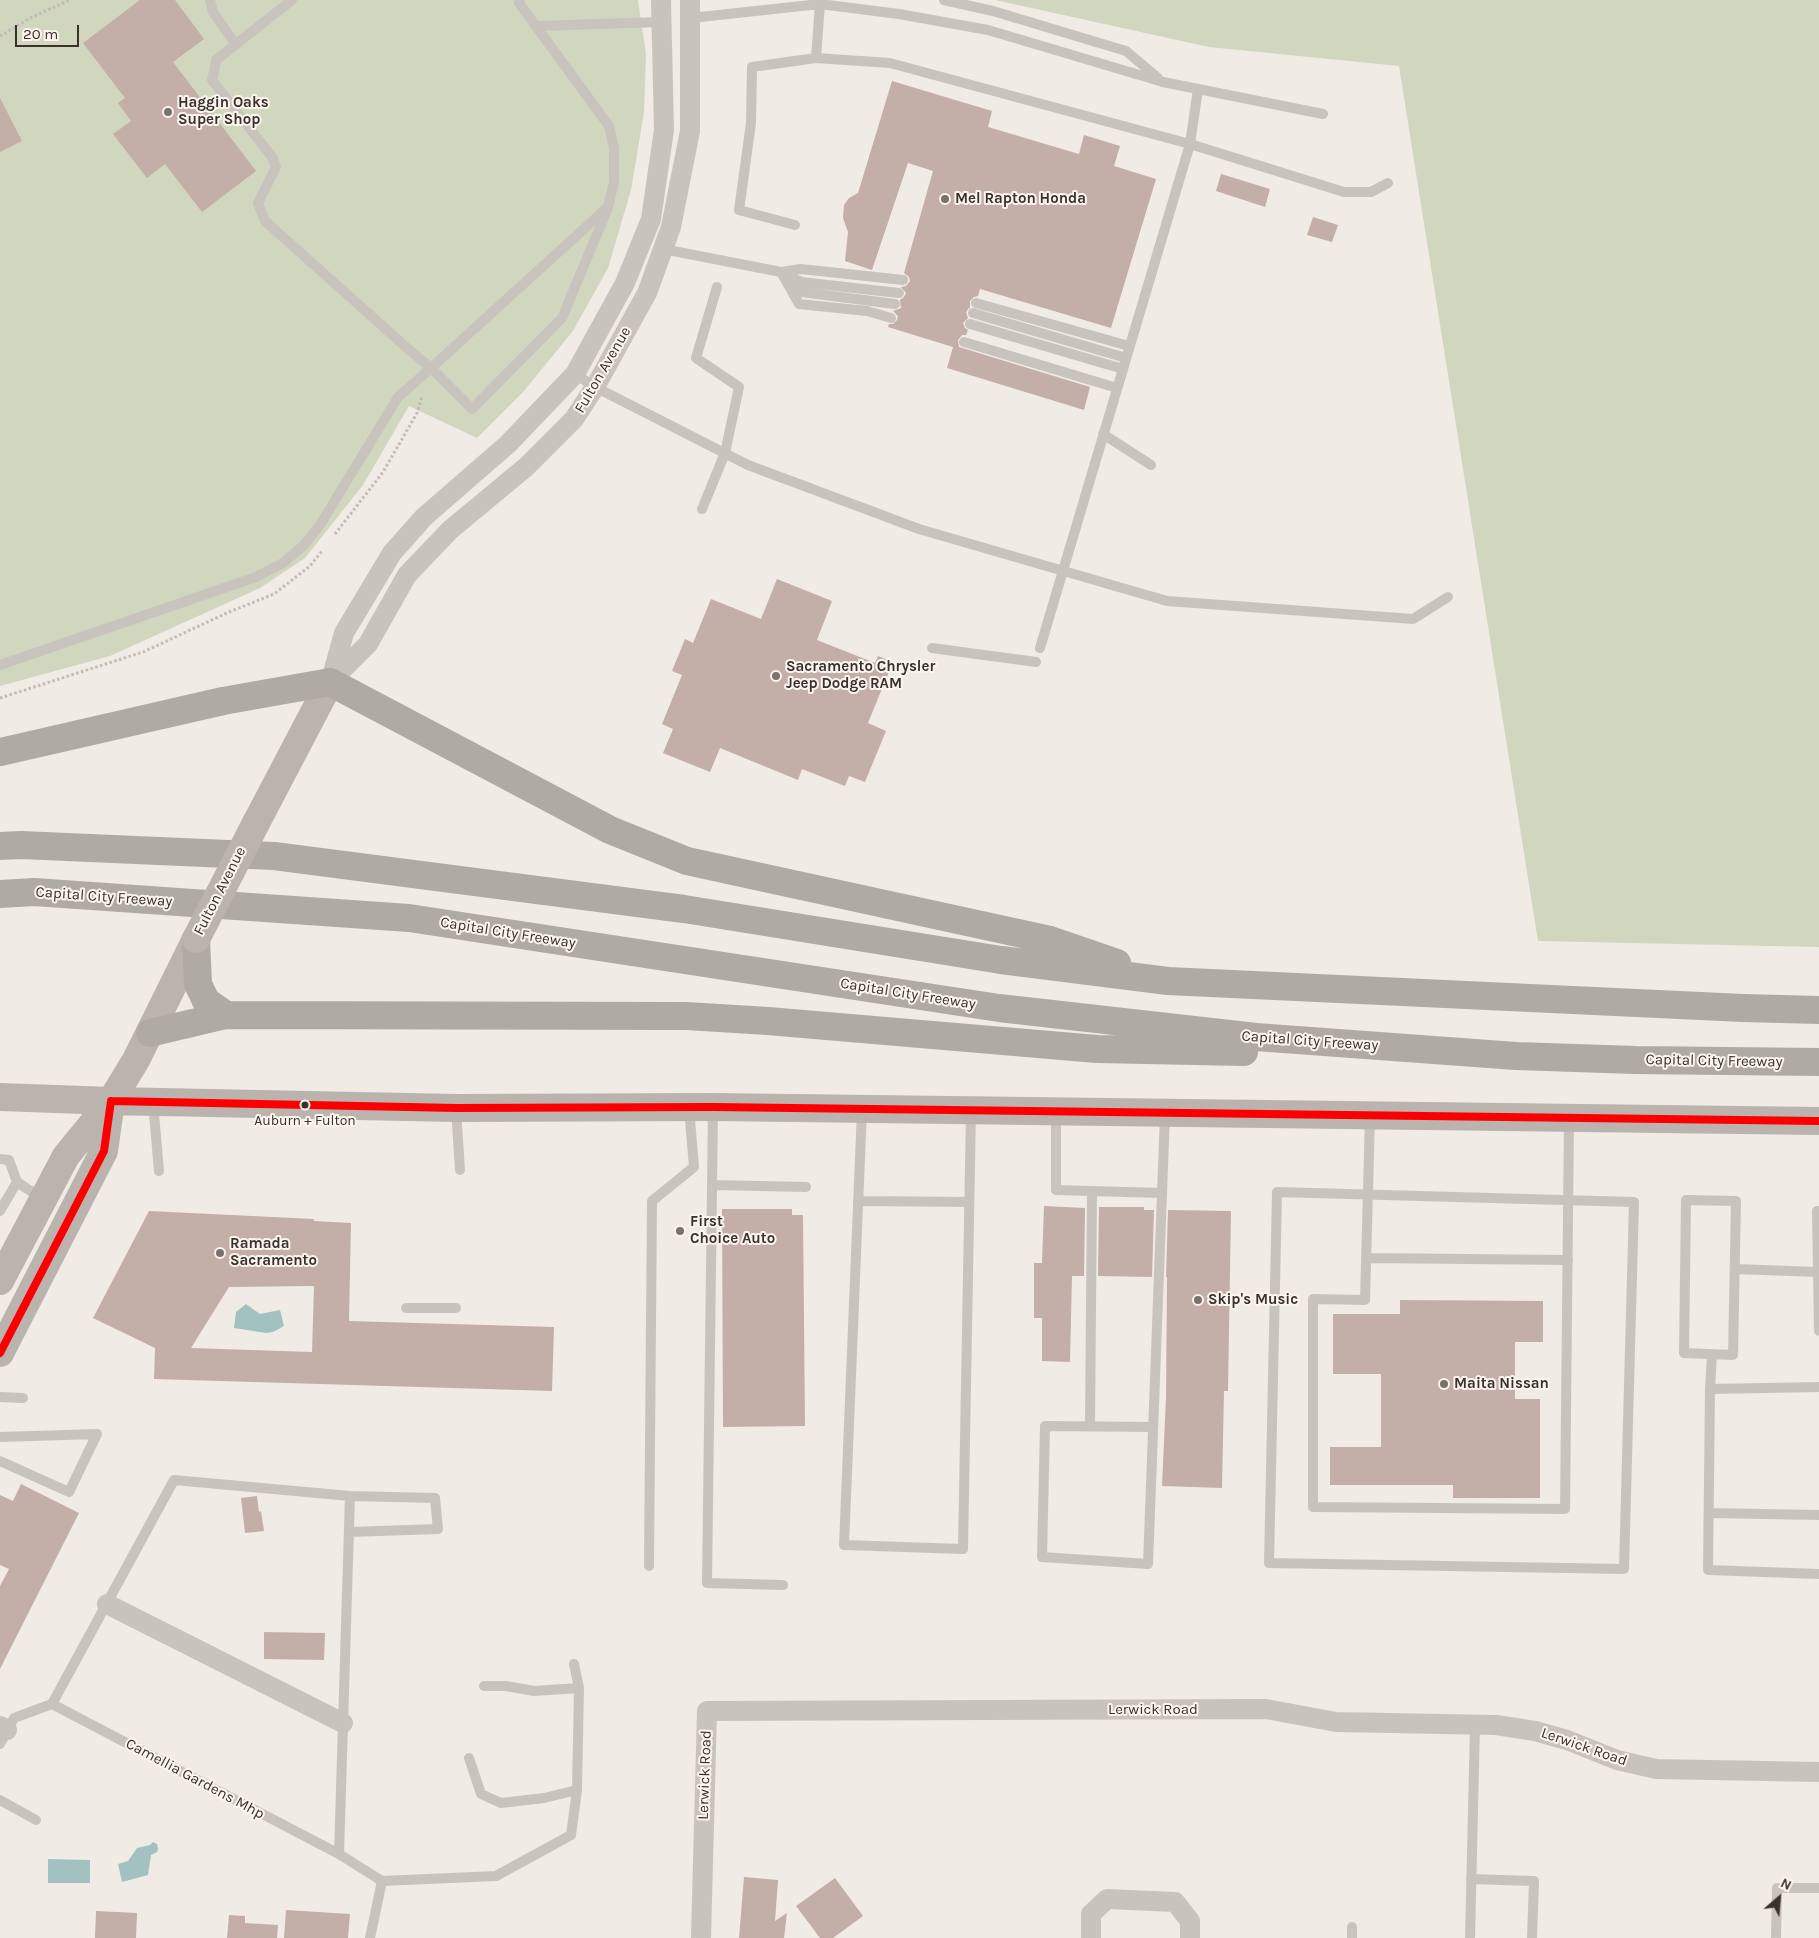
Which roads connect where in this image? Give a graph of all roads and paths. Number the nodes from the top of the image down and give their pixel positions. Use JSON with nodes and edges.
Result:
{"nodes":[{"id":1,"x":70,"y":0,"type":"edge"},
{"id":2,"x":210,"y":0,"type":"edge"},
{"id":3,"x":292,"y":0,"type":"edge"},
{"id":4,"x":520,"y":0,"type":"edge"},
{"id":5,"x":660,"y":0,"type":"edge"},
{"id":6,"x":944,"y":0,"type":"edge"},
{"id":7,"x":820,"y":4,"type":"junction"},
{"id":8,"x":691,"y":9,"type":"edge"},
{"id":9,"x":661,"y":22,"type":"junction"},
{"id":10,"x":536,"y":26,"type":"junction"},
{"id":11,"x":0,"y":36,"type":"edge"},
{"id":12,"x":236,"y":45,"type":"junction"},
{"id":13,"x":816,"y":58,"type":"junction"},
{"id":14,"x":1163,"y":82,"type":"junction"},
{"id":15,"x":1198,"y":89,"type":"junction"},
{"id":16,"x":1323,"y":114,"type":"dead end"},
{"id":17,"x":1190,"y":144,"type":"junction"},
{"id":18,"x":1388,"y":183,"type":"dead end"},
{"id":19,"x":608,"y":207,"type":"junction"},
{"id":20,"x":795,"y":225,"type":"dead end"},
{"id":21,"x":663,"y":249,"type":"junction"},
{"id":22,"x":781,"y":272,"type":"junction"},
{"id":23,"x":902,"y":280,"type":"dead end"},
{"id":24,"x":717,"y":287,"type":"dead end"},
{"id":25,"x":898,"y":293,"type":"dead end"},
{"id":26,"x":976,"y":302,"type":"dead end"},
{"id":27,"x":895,"y":304,"type":"dead end"},
{"id":28,"x":973,"y":314,"type":"dead end"},
{"id":29,"x":891,"y":318,"type":"dead end"},
{"id":30,"x":970,"y":324,"type":"dead end"},
{"id":31,"x":964,"y":342,"type":"dead end"},
{"id":32,"x":1129,"y":346,"type":"junction"},
{"id":33,"x":1124,"y":364,"type":"junction"},
{"id":34,"x":431,"y":368,"type":"junction"},
{"id":35,"x":575,"y":374,"type":"junction"},
{"id":36,"x":595,"y":387,"type":"junction"},
{"id":37,"x":1117,"y":388,"type":"junction"},
{"id":38,"x":1102,"y":434,"type":"junction"},
{"id":39,"x":725,"y":453,"type":"junction"},
{"id":40,"x":1151,"y":465,"type":"dead end"},
{"id":41,"x":702,"y":510,"type":"dead end"},
{"id":42,"x":1063,"y":571,"type":"junction"},
{"id":43,"x":1448,"y":597,"type":"dead end"},
{"id":44,"x":932,"y":648,"type":"dead end"},
{"id":45,"x":1040,"y":648,"type":"dead end"},
{"id":46,"x":1036,"y":662,"type":"dead end"},
{"id":47,"x":0,"y":665,"type":"edge"},
{"id":48,"x":330,"y":682,"type":"junction"},
{"id":49,"x":0,"y":752,"type":"edge"},
{"id":50,"x":0,"y":846,"type":"edge"},
{"id":51,"x":0,"y":894,"type":"edge"},
{"id":52,"x":196,"y":939,"type":"junction"},
{"id":53,"x":1168,"y":981,"type":"junction"},
{"id":54,"x":1819,"y":1010,"type":"edge"},
{"id":55,"x":226,"y":1015,"type":"junction"},
{"id":56,"x":150,"y":1033,"type":"junction"},
{"id":57,"x":1516,"y":1056,"type":"junction"},
{"id":58,"x":1819,"y":1062,"type":"edge"},
{"id":59,"x":0,"y":1097,"type":"edge"},
{"id":60,"x":112,"y":1101,"type":"junction"},
{"id":61,"x":153,"y":1102,"type":"junction"},
{"id":62,"x":701,"y":1107,"type":"junction"},
{"id":63,"x":456,"y":1108,"type":"junction"},
{"id":64,"x":862,"y":1110,"type":"junction"},
{"id":65,"x":971,"y":1110,"type":"junction"},
{"id":66,"x":1056,"y":1111,"type":"junction"},
{"id":67,"x":1165,"y":1113,"type":"junction"},
{"id":68,"x":1370,"y":1116,"type":"junction"},
{"id":69,"x":1569,"y":1118,"type":"junction"},
{"id":70,"x":1819,"y":1121,"type":"edge"},
{"id":71,"x":0,"y":1159,"type":"edge"},
{"id":72,"x":460,"y":1170,"type":"dead end"},
{"id":73,"x":159,"y":1171,"type":"dead end"},
{"id":74,"x":17,"y":1182,"type":"junction"},
{"id":75,"x":712,"y":1185,"type":"junction"},
{"id":76,"x":806,"y":1187,"type":"dead end"},
{"id":77,"x":1092,"y":1191,"type":"junction"},
{"id":78,"x":1162,"y":1193,"type":"junction"},
{"id":79,"x":1367,"y":1196,"type":"junction"},
{"id":80,"x":43,"y":1200,"type":"junction"},
{"id":81,"x":858,"y":1201,"type":"junction"},
{"id":82,"x":1568,"y":1201,"type":"junction"},
{"id":83,"x":969,"y":1202,"type":"junction"},
{"id":84,"x":0,"y":1211,"type":"edge"},
{"id":85,"x":1819,"y":1211,"type":"edge"},
{"id":86,"x":1366,"y":1258,"type":"junction"},
{"id":87,"x":1568,"y":1260,"type":"junction"},
{"id":88,"x":1735,"y":1269,"type":"junction"},
{"id":89,"x":1818,"y":1272,"type":"edge"},
{"id":90,"x":0,"y":1281,"type":"edge"},
{"id":91,"x":406,"y":1308,"type":"dead end"},
{"id":92,"x":456,"y":1308,"type":"dead end"},
{"id":93,"x":1819,"y":1331,"type":"edge"},
{"id":94,"x":0,"y":1354,"type":"edge"},
{"id":95,"x":1712,"y":1355,"type":"junction"},
{"id":96,"x":1819,"y":1388,"type":"edge"},
{"id":97,"x":1710,"y":1389,"type":"junction"},
{"id":98,"x":0,"y":1397,"type":"edge"},
{"id":99,"x":23,"y":1398,"type":"dead end"},
{"id":100,"x":1090,"y":1426,"type":"junction"},
{"id":101,"x":1153,"y":1427,"type":"junction"},
{"id":102,"x":0,"y":1437,"type":"edge"},
{"id":103,"x":0,"y":1461,"type":"edge"},
{"id":104,"x":350,"y":1496,"type":"junction"},
{"id":105,"x":1709,"y":1513,"type":"junction"},
{"id":106,"x":1819,"y":1515,"type":"edge"},
{"id":107,"x":349,"y":1532,"type":"junction"},
{"id":108,"x":648,"y":1566,"type":"dead end"},
{"id":109,"x":1819,"y":1574,"type":"edge"},
{"id":110,"x":783,"y":1585,"type":"dead end"},
{"id":111,"x":107,"y":1604,"type":"junction"},
{"id":112,"x":574,"y":1664,"type":"dead end"},
{"id":113,"x":484,"y":1686,"type":"dead end"},
{"id":114,"x":579,"y":1688,"type":"junction"},
{"id":115,"x":52,"y":1704,"type":"junction"},
{"id":116,"x":343,"y":1723,"type":"junction"},
{"id":117,"x":1475,"y":1725,"type":"junction"},
{"id":118,"x":2,"y":1734,"type":"edge"},
{"id":119,"x":469,"y":1758,"type":"dead end"},
{"id":120,"x":1819,"y":1772,"type":"edge"},
{"id":121,"x":577,"y":1790,"type":"junction"},
{"id":122,"x":0,"y":1800,"type":"edge"},
{"id":123,"x":36,"y":1820,"type":"dead end"},
{"id":124,"x":339,"y":1854,"type":"junction"},
{"id":125,"x":1471,"y":1879,"type":"junction"},
{"id":126,"x":382,"y":1881,"type":"junction"},
{"id":127,"x":1819,"y":1888,"type":"edge"},
{"id":128,"x":1352,"y":1927,"type":"dead end"},
{"id":129,"x":370,"y":1938,"type":"edge"},
{"id":130,"x":701,"y":1938,"type":"edge"},
{"id":131,"x":1091,"y":1938,"type":"edge"},
{"id":132,"x":1190,"y":1938,"type":"edge"},
{"id":133,"x":1352,"y":1938,"type":"edge"},
{"id":134,"x":1470,"y":1938,"type":"edge"},
{"id":135,"x":1532,"y":1938,"type":"edge"},
{"id":136,"x":1776,"y":1938,"type":"edge"}],
"edges":[{"from":1,"to":11,"type":"path"},
{"from":2,"to":12,"type":"lane"},
{"from":3,"to":12,"type":"lane"},
{"from":4,"to":10,"type":"lane"},
{"from":5,"to":9,"type":"street","name":"Fulton Avenue"},
{"from":6,"to":14,"type":"lane"},
{"from":7,"to":8,"type":"lane"},
{"from":7,"to":13,"type":"lane"},
{"from":7,"to":14,"type":"lane"},
{"from":8,"to":9,"type":"street"},
{"from":8,"to":21,"type":"street","name":"Fulton Avenue"},
{"from":9,"to":10,"type":"lane"},
{"from":9,"to":35,"type":"street","name":"Fulton Avenue"},
{"from":10,"to":19,"type":"lane"},
{"from":12,"to":34,"type":"lane"},
{"from":13,"to":17,"type":"lane"},
{"from":13,"to":20,"type":"lane"},
{"from":14,"to":15,"type":"lane"},
{"from":15,"to":16,"type":"lane"},
{"from":15,"to":17,"type":"lane"},
{"from":17,"to":18,"type":"lane"},
{"from":17,"to":32,"type":"lane"},
{"from":19,"to":34,"type":"lane"},
{"from":19,"to":34,"type":"lane"},
{"from":21,"to":22,"type":"lane"},
{"from":21,"to":36,"type":"street","name":"Fulton Avenue"},
{"from":22,"to":23,"type":"lane"},
{"from":22,"to":25,"type":"lane"},
{"from":22,"to":27,"type":"lane"},
{"from":22,"to":29,"type":"lane"},
{"from":24,"to":39,"type":"lane"},
{"from":26,"to":32,"type":"lane"},
{"from":28,"to":33,"type":"lane"},
{"from":30,"to":33,"type":"lane"},
{"from":31,"to":37,"type":"lane"},
{"from":32,"to":33,"type":"lane"},
{"from":33,"to":37,"type":"lane"},
{"from":34,"to":47,"type":"lane"},
{"from":35,"to":36,"type":"lane"},
{"from":35,"to":48,"type":"street","name":"Fulton Avenue"},
{"from":36,"to":39,"type":"lane"},
{"from":36,"to":48,"type":"street","name":"Fulton Avenue"},
{"from":37,"to":38,"type":"lane"},
{"from":38,"to":40,"type":"lane"},
{"from":38,"to":42,"type":"lane"},
{"from":39,"to":41,"type":"lane"},
{"from":39,"to":42,"type":"lane"},
{"from":42,"to":43,"type":"lane"},
{"from":42,"to":45,"type":"lane"},
{"from":44,"to":46,"type":"lane"},
{"from":48,"to":49,"type":"highway"},
{"from":48,"to":52,"type":"main road","name":"Fulton Avenue","bridge":true},
{"from":48,"to":53,"type":"highway"},
{"from":50,"to":53,"type":"highway"},
{"from":51,"to":57,"type":"highway","name":"Capital City Freeway"},
{"from":52,"to":55,"type":"highway"},
{"from":52,"to":56,"type":"main road","name":"Fulton Avenue"},
{"from":53,"to":54,"type":"highway"},
{"from":55,"to":56,"type":"highway"},
{"from":55,"to":57,"type":"highway"},
{"from":56,"to":60,"type":"main road","name":"Fulton Avenue"},
{"from":57,"to":58,"type":"highway","name":"Capital City Freeway"},
{"from":59,"to":60,"type":"main road"},
{"from":60,"to":61,"type":"main road"},
{"from":60,"to":80,"type":"main road","name":"Fulton Avenue"},
{"from":60,"to":94,"type":"main road","name":"Fulton Avenue"},
{"from":61,"to":63,"type":"main road"},
{"from":61,"to":73,"type":"lane"},
{"from":62,"to":63,"type":"main road"},
{"from":62,"to":64,"type":"main road"},
{"from":62,"to":75,"type":"lane"},
{"from":62,"to":108,"type":"lane"},
{"from":63,"to":72,"type":"lane"},
{"from":64,"to":65,"type":"main road"},
{"from":64,"to":81,"type":"lane"},
{"from":65,"to":66,"type":"main road"},
{"from":65,"to":83,"type":"lane"},
{"from":66,"to":67,"type":"main road"},
{"from":66,"to":77,"type":"lane"},
{"from":67,"to":68,"type":"main road"},
{"from":67,"to":78,"type":"lane"},
{"from":68,"to":69,"type":"main road"},
{"from":68,"to":79,"type":"lane"},
{"from":69,"to":70,"type":"main road"},
{"from":69,"to":82,"type":"lane"},
{"from":71,"to":74,"type":"lane"},
{"from":74,"to":80,"type":"lane"},
{"from":74,"to":84,"type":"lane"},
{"from":75,"to":76,"type":"lane"},
{"from":75,"to":110,"type":"lane"},
{"from":77,"to":78,"type":"lane"},
{"from":77,"to":100,"type":"lane"},
{"from":78,"to":101,"type":"lane"},
{"from":79,"to":82,"type":"lane"},
{"from":79,"to":82,"type":"lane"},
{"from":79,"to":86,"type":"lane"},
{"from":80,"to":90,"type":"main road","name":"Fulton Avenue"},
{"from":81,"to":83,"type":"lane"},
{"from":81,"to":83,"type":"lane"},
{"from":82,"to":87,"type":"lane"},
{"from":85,"to":89,"type":"lane"},
{"from":86,"to":87,"type":"lane"},
{"from":86,"to":87,"type":"lane"},
{"from":88,"to":89,"type":"lane"},
{"from":88,"to":95,"type":"lane"},
{"from":88,"to":95,"type":"lane"},
{"from":89,"to":93,"type":"lane"},
{"from":91,"to":92,"type":"lane"},
{"from":95,"to":97,"type":"lane"},
{"from":96,"to":97,"type":"lane"},
{"from":97,"to":105,"type":"lane"},
{"from":98,"to":99,"type":"lane"},
{"from":100,"to":101,"type":"lane"},
{"from":100,"to":101,"type":"lane"},
{"from":102,"to":103,"type":"lane"},
{"from":104,"to":107,"type":"lane"},
{"from":104,"to":107,"type":"lane"},
{"from":104,"to":111,"type":"lane"},
{"from":105,"to":106,"type":"lane"},
{"from":105,"to":109,"type":"lane"},
{"from":107,"to":116,"type":"lane"},
{"from":111,"to":115,"type":"lane"},
{"from":111,"to":116,"type":"street"},
{"from":112,"to":114,"type":"lane"},
{"from":113,"to":114,"type":"lane"},
{"from":114,"to":121,"type":"lane"},
{"from":115,"to":118,"type":"lane"},
{"from":115,"to":124,"type":"lane","name":"Camellia Gardens Mhp"},
{"from":116,"to":124,"type":"lane"},
{"from":117,"to":120,"type":"street","name":"Lerwick Road"},
{"from":117,"to":125,"type":"lane"},
{"from":117,"to":130,"type":"street","name":"Lerwick Road"},
{"from":119,"to":121,"type":"lane"},
{"from":121,"to":126,"type":"lane"},
{"from":122,"to":123,"type":"lane"},
{"from":124,"to":126,"type":"lane","name":"Camellia Gardens Mhp"},
{"from":125,"to":134,"type":"lane"},
{"from":125,"to":135,"type":"lane"},
{"from":126,"to":129,"type":"lane"},
{"from":127,"to":136,"type":"lane"},
{"from":128,"to":133,"type":"lane"},
{"from":131,"to":132,"type":"street"}]}
